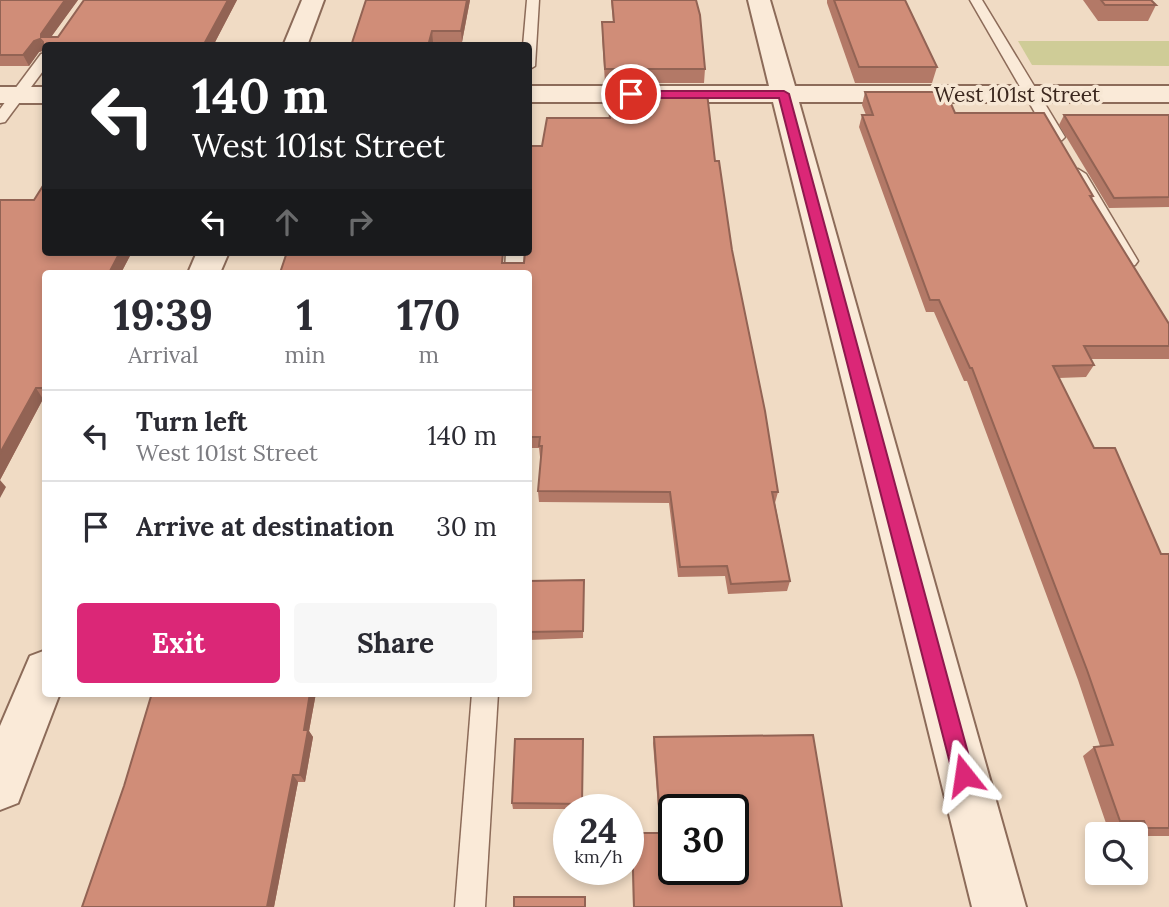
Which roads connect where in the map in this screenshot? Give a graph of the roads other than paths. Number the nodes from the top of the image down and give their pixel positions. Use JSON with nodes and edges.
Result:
{"nodes":[{"id":1,"x":313,"y":0,"type":"edge"},
{"id":2,"x":533,"y":0,"type":"edge"},
{"id":3,"x":759,"y":0,"type":"edge"},
{"id":4,"x":976,"y":0,"type":"edge"},
{"id":5,"x":297,"y":42,"type":"edge"},
{"id":6,"x":530,"y":42,"type":"edge"},
{"id":7,"x":42,"y":61,"type":"edge"},
{"id":8,"x":532,"y":94,"type":"edge"},
{"id":9,"x":784,"y":94,"type":"junction"},
{"id":10,"x":1032,"y":94,"type":"junction"},
{"id":11,"x":1169,"y":94,"type":"edge"},
{"id":12,"x":9,"y":95,"type":"edge"},
{"id":13,"x":42,"y":95,"type":"edge"},
{"id":14,"x":0,"y":119,"type":"edge"},
{"id":15,"x":1135,"y":271,"type":"edge"},
{"id":16,"x":42,"y":681,"type":"edge"},
{"id":17,"x":485,"y":697,"type":"edge"},
{"id":18,"x":0,"y":785,"type":"edge"},
{"id":19,"x":470,"y":907,"type":"edge"},
{"id":20,"x":999,"y":907,"type":"edge"}],
"edges":[{"from":1,"to":5,"type":"street"},
{"from":2,"to":6,"type":"lane"},
{"from":3,"to":9,"type":"street"},
{"from":4,"to":10,"type":"lane"},
{"from":7,"to":12,"type":"lane"},
{"from":8,"to":9,"type":"street","name":"West 101st Street"},
{"from":9,"to":10,"type":"street","name":"West 101st Street"},
{"from":9,"to":20,"type":"street"},
{"from":10,"to":11,"type":"street","name":"West 101st Street"},
{"from":10,"to":15,"type":"lane"},
{"from":12,"to":13,"type":"street"},
{"from":12,"to":14,"type":"lane"},
{"from":16,"to":18,"type":"street"},
{"from":17,"to":19,"type":"lane"}]}
